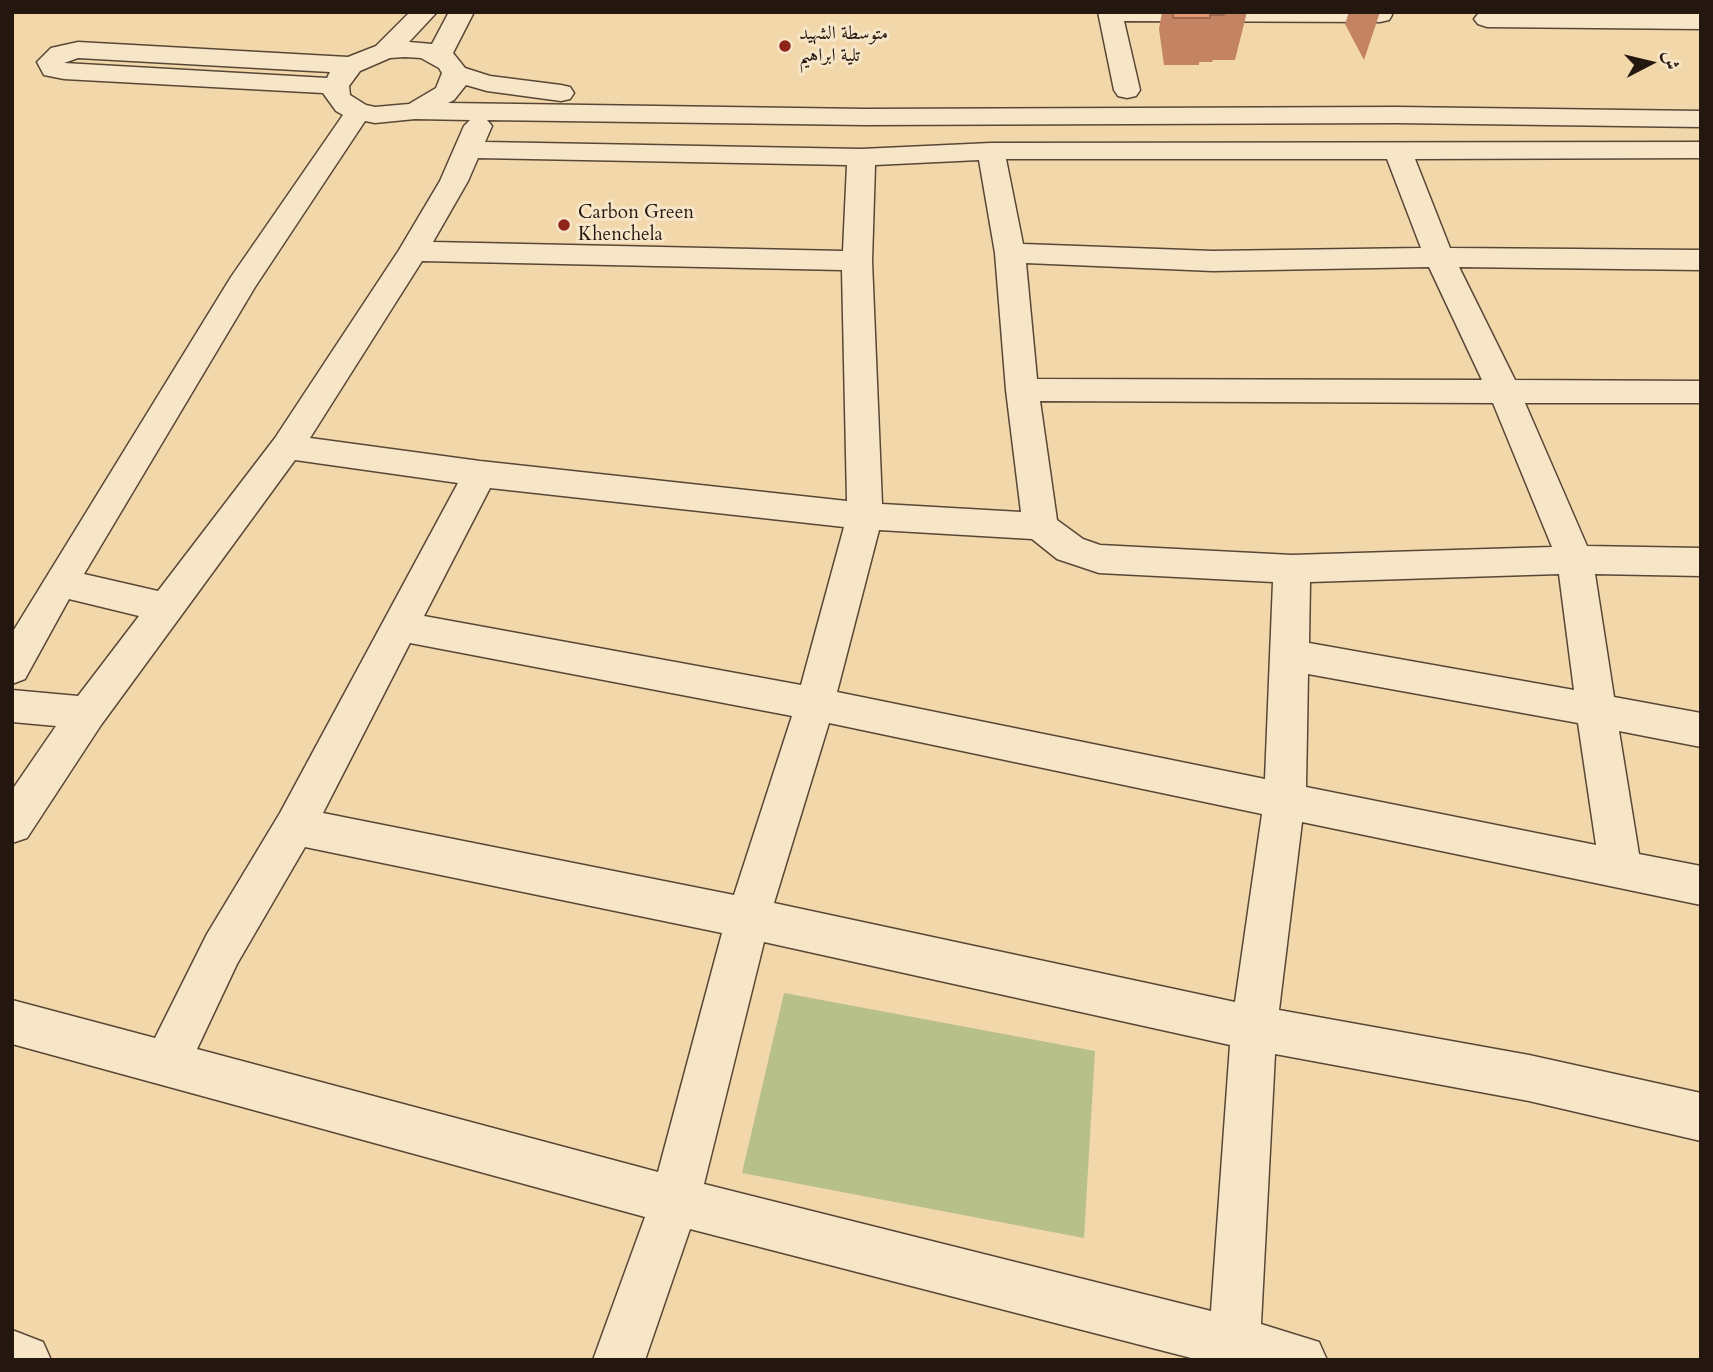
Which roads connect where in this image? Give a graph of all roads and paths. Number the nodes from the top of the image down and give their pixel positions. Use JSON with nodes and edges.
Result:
{"nodes":[{"id":1,"x":425,"y":12,"type":"edge"},
{"id":2,"x":462,"y":12,"type":"edge"},
{"id":3,"x":1110,"y":13,"type":"edge"},
{"id":4,"x":1275,"y":13,"type":"edge"},
{"id":5,"x":1380,"y":15,"type":"dead end"},
{"id":6,"x":1600,"y":16,"type":"edge"},
{"id":7,"x":1487,"y":19,"type":"dead end"},
{"id":8,"x":1701,"y":21,"type":"edge"},
{"id":9,"x":385,"y":51,"type":"junction"},
{"id":10,"x":447,"y":64,"type":"junction"},
{"id":11,"x":344,"y":75,"type":"junction"},
{"id":12,"x":1099,"y":90,"type":"dead end"},
{"id":13,"x":1127,"y":90,"type":"junction"},
{"id":14,"x":1154,"y":90,"type":"dead end"},
{"id":15,"x":1208,"y":91,"type":"dead end"},
{"id":16,"x":959,"y":92,"type":"dead end"},
{"id":17,"x":1701,"y":97,"type":"edge"},
{"id":18,"x":415,"y":111,"type":"junction"},
{"id":19,"x":358,"y":112,"type":"junction"},
{"id":20,"x":483,"y":113,"type":"junction"},
{"id":21,"x":1701,"y":119,"type":"edge"},
{"id":22,"x":468,"y":149,"type":"junction"},
{"id":23,"x":1701,"y":150,"type":"edge"},
{"id":24,"x":991,"y":151,"type":"junction"},
{"id":25,"x":1398,"y":151,"type":"junction"},
{"id":26,"x":861,"y":157,"type":"junction"},
{"id":27,"x":413,"y":251,"type":"junction"},
{"id":28,"x":1010,"y":253,"type":"junction"},
{"id":29,"x":1439,"y":257,"type":"junction"},
{"id":30,"x":1701,"y":260,"type":"edge"},
{"id":31,"x":858,"y":261,"type":"junction"},
{"id":32,"x":1022,"y":390,"type":"junction"},
{"id":33,"x":1504,"y":391,"type":"junction"},
{"id":34,"x":1701,"y":392,"type":"edge"},
{"id":35,"x":287,"y":447,"type":"junction"},
{"id":36,"x":480,"y":474,"type":"junction"},
{"id":37,"x":865,"y":516,"type":"junction"},
{"id":38,"x":1040,"y":526,"type":"junction"},
{"id":39,"x":1575,"y":560,"type":"junction"},
{"id":40,"x":1701,"y":562,"type":"edge"},
{"id":41,"x":1292,"y":569,"type":"junction"},
{"id":42,"x":60,"y":583,"type":"junction"},
{"id":43,"x":165,"y":607,"type":"junction"},
{"id":44,"x":397,"y":626,"type":"junction"},
{"id":45,"x":1290,"y":655,"type":"junction"},
{"id":46,"x":12,"y":668,"type":"edge"},
{"id":47,"x":815,"y":704,"type":"junction"},
{"id":48,"x":12,"y":706,"type":"edge"},
{"id":49,"x":1596,"y":710,"type":"junction"},
{"id":50,"x":87,"y":713,"type":"junction"},
{"id":51,"x":1701,"y":730,"type":"edge"},
{"id":52,"x":1285,"y":798,"type":"junction"},
{"id":53,"x":12,"y":825,"type":"edge"},
{"id":54,"x":295,"y":826,"type":"junction"},
{"id":55,"x":1620,"y":869,"type":"junction"},
{"id":56,"x":1701,"y":886,"type":"edge"},
{"id":57,"x":748,"y":918,"type":"junction"},
{"id":58,"x":12,"y":1022,"type":"edge"},
{"id":59,"x":1254,"y":1028,"type":"junction"},
{"id":60,"x":166,"y":1064,"type":"junction"},
{"id":61,"x":1701,"y":1117,"type":"edge"},
{"id":62,"x":675,"y":1201,"type":"junction"},
{"id":63,"x":1234,"y":1351,"type":"edge"},
{"id":64,"x":12,"y":1356,"type":"edge"},
{"id":65,"x":25,"y":1360,"type":"edge"},
{"id":66,"x":619,"y":1360,"type":"edge"},
{"id":67,"x":1301,"y":1360,"type":"edge"}],
"edges":[{"from":1,"to":9,"type":"street"},
{"from":2,"to":10,"type":"street"},
{"from":3,"to":4,"type":"street"},
{"from":3,"to":13,"type":"street"},
{"from":4,"to":5,"type":"street"},
{"from":6,"to":7,"type":"street"},
{"from":6,"to":8,"type":"street"},
{"from":9,"to":10,"type":"street"},
{"from":9,"to":11,"type":"street"},
{"from":10,"to":16,"type":"street"},
{"from":10,"to":18,"type":"street"},
{"from":11,"to":11,"type":"street"},
{"from":11,"to":19,"type":"street"},
{"from":12,"to":13,"type":"street"},
{"from":13,"to":14,"type":"street"},
{"from":15,"to":17,"type":"street"},
{"from":18,"to":19,"type":"street"},
{"from":18,"to":20,"type":"street"},
{"from":19,"to":42,"type":"street"},
{"from":20,"to":21,"type":"street"},
{"from":20,"to":22,"type":"street"},
{"from":22,"to":26,"type":"street"},
{"from":22,"to":27,"type":"street"},
{"from":23,"to":25,"type":"street"},
{"from":24,"to":25,"type":"street"},
{"from":24,"to":26,"type":"street"},
{"from":24,"to":28,"type":"street"},
{"from":25,"to":29,"type":"street"},
{"from":26,"to":31,"type":"street"},
{"from":27,"to":31,"type":"street"},
{"from":27,"to":35,"type":"street"},
{"from":28,"to":29,"type":"street"},
{"from":28,"to":32,"type":"street"},
{"from":29,"to":30,"type":"street"},
{"from":29,"to":33,"type":"street"},
{"from":31,"to":37,"type":"street"},
{"from":32,"to":33,"type":"street"},
{"from":32,"to":38,"type":"street"},
{"from":33,"to":34,"type":"street"},
{"from":33,"to":39,"type":"street"},
{"from":35,"to":36,"type":"street"},
{"from":35,"to":43,"type":"street"},
{"from":36,"to":37,"type":"street"},
{"from":36,"to":44,"type":"street"},
{"from":37,"to":38,"type":"street"},
{"from":37,"to":47,"type":"street"},
{"from":38,"to":41,"type":"street"},
{"from":39,"to":40,"type":"street"},
{"from":39,"to":41,"type":"street"},
{"from":39,"to":49,"type":"street"},
{"from":41,"to":45,"type":"street"},
{"from":42,"to":43,"type":"street"},
{"from":42,"to":46,"type":"street"},
{"from":43,"to":50,"type":"street"},
{"from":44,"to":47,"type":"street"},
{"from":44,"to":54,"type":"street"},
{"from":45,"to":49,"type":"street"},
{"from":45,"to":52,"type":"street"},
{"from":47,"to":52,"type":"street"},
{"from":47,"to":57,"type":"street"},
{"from":48,"to":50,"type":"street"},
{"from":49,"to":51,"type":"street"},
{"from":49,"to":55,"type":"street"},
{"from":50,"to":53,"type":"street"},
{"from":52,"to":55,"type":"street"},
{"from":52,"to":59,"type":"street"},
{"from":54,"to":57,"type":"street"},
{"from":54,"to":60,"type":"street"},
{"from":55,"to":56,"type":"street"},
{"from":57,"to":59,"type":"street"},
{"from":57,"to":62,"type":"street"},
{"from":58,"to":60,"type":"street"},
{"from":59,"to":61,"type":"street"},
{"from":59,"to":63,"type":"street"},
{"from":60,"to":62,"type":"street"},
{"from":62,"to":63,"type":"street"},
{"from":62,"to":66,"type":"street"},
{"from":63,"to":67,"type":"street"},
{"from":64,"to":65,"type":"street"}]}
